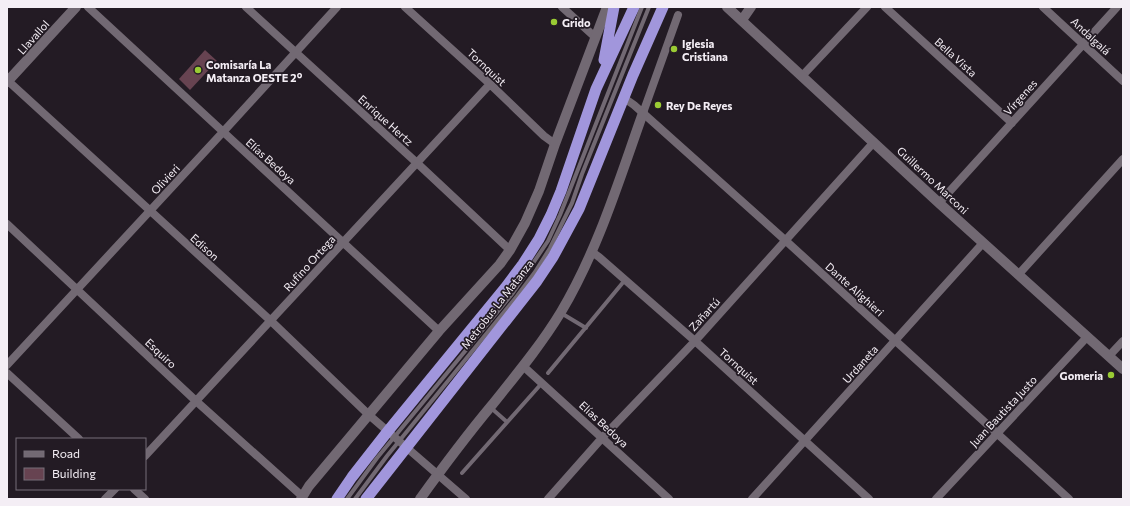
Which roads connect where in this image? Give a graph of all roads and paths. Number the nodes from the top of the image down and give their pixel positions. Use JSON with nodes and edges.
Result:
{"nodes":[{"id":1,"x":76,"y":7,"type":"edge"},
{"id":2,"x":88,"y":7,"type":"edge"},
{"id":3,"x":246,"y":7,"type":"edge"},
{"id":4,"x":337,"y":7,"type":"edge"},
{"id":5,"x":405,"y":7,"type":"edge"},
{"id":6,"x":562,"y":7,"type":"edge"},
{"id":7,"x":606,"y":7,"type":"edge"},
{"id":8,"x":614,"y":7,"type":"edge"},
{"id":9,"x":634,"y":7,"type":"edge"},
{"id":10,"x":642,"y":7,"type":"edge"},
{"id":11,"x":648,"y":7,"type":"edge"},
{"id":12,"x":663,"y":7,"type":"edge"},
{"id":13,"x":727,"y":7,"type":"edge"},
{"id":14,"x":751,"y":7,"type":"edge"},
{"id":15,"x":866,"y":7,"type":"edge"},
{"id":16,"x":885,"y":7,"type":"edge"},
{"id":17,"x":1043,"y":7,"type":"edge"},
{"id":18,"x":1117,"y":7,"type":"edge"},
{"id":19,"x":678,"y":15,"type":"dead end"},
{"id":20,"x":742,"y":20,"type":"junction"},
{"id":21,"x":595,"y":37,"type":"junction"},
{"id":22,"x":1084,"y":44,"type":"junction"},
{"id":23,"x":295,"y":53,"type":"junction"},
{"id":24,"x":803,"y":76,"type":"junction"},
{"id":25,"x":7,"y":81,"type":"edge"},
{"id":26,"x":1123,"y":81,"type":"edge"},
{"id":27,"x":490,"y":84,"type":"junction"},
{"id":28,"x":596,"y":89,"type":"junction"},
{"id":29,"x":624,"y":98,"type":"junction"},
{"id":30,"x":643,"y":113,"type":"junction"},
{"id":31,"x":1012,"y":123,"type":"junction"},
{"id":32,"x":223,"y":132,"type":"junction"},
{"id":33,"x":874,"y":142,"type":"junction"},
{"id":34,"x":555,"y":144,"type":"junction"},
{"id":35,"x":1123,"y":159,"type":"edge"},
{"id":36,"x":417,"y":162,"type":"junction"},
{"id":37,"x":939,"y":203,"type":"junction"},
{"id":38,"x":150,"y":211,"type":"junction"},
{"id":39,"x":7,"y":224,"type":"edge"},
{"id":40,"x":785,"y":240,"type":"junction"},
{"id":41,"x":343,"y":242,"type":"junction"},
{"id":42,"x":983,"y":243,"type":"junction"},
{"id":43,"x":510,"y":250,"type":"junction"},
{"id":44,"x":592,"y":252,"type":"junction"},
{"id":45,"x":1018,"y":275,"type":"junction"},
{"id":46,"x":625,"y":279,"type":"junction"},
{"id":47,"x":76,"y":289,"type":"junction"},
{"id":48,"x":561,"y":313,"type":"junction"},
{"id":49,"x":271,"y":321,"type":"junction"},
{"id":50,"x":586,"y":328,"type":"junction"},
{"id":51,"x":439,"y":331,"type":"junction"},
{"id":52,"x":1087,"y":337,"type":"junction"},
{"id":53,"x":896,"y":340,"type":"junction"},
{"id":54,"x":694,"y":341,"type":"junction"},
{"id":55,"x":1123,"y":341,"type":"edge"},
{"id":56,"x":1109,"y":356,"type":"junction"},
{"id":57,"x":7,"y":365,"type":"edge"},
{"id":58,"x":523,"y":366,"type":"junction"},
{"id":59,"x":1123,"y":369,"type":"edge"},
{"id":60,"x":7,"y":373,"type":"edge"},
{"id":61,"x":548,"y":373,"type":"dead end"},
{"id":62,"x":543,"y":383,"type":"junction"},
{"id":63,"x":425,"y":399,"type":"junction"},
{"id":64,"x":196,"y":401,"type":"junction"},
{"id":65,"x":490,"y":407,"type":"junction"},
{"id":66,"x":369,"y":415,"type":"junction"},
{"id":67,"x":397,"y":420,"type":"junction"},
{"id":68,"x":507,"y":422,"type":"junction"},
{"id":69,"x":997,"y":434,"type":"junction"},
{"id":70,"x":78,"y":438,"type":"edge"},
{"id":71,"x":602,"y":438,"type":"junction"},
{"id":72,"x":397,"y":439,"type":"junction"},
{"id":73,"x":806,"y":440,"type":"junction"},
{"id":74,"x":146,"y":455,"type":"edge"},
{"id":75,"x":462,"y":473,"type":"dead end"},
{"id":76,"x":438,"y":475,"type":"junction"},
{"id":77,"x":114,"y":490,"type":"edge"},
{"id":78,"x":135,"y":490,"type":"edge"},
{"id":79,"x":302,"y":497,"type":"edge"},
{"id":80,"x":106,"y":499,"type":"edge"},
{"id":81,"x":145,"y":499,"type":"edge"},
{"id":82,"x":337,"y":499,"type":"edge"},
{"id":83,"x":347,"y":499,"type":"edge"},
{"id":84,"x":355,"y":499,"type":"edge"},
{"id":85,"x":366,"y":499,"type":"edge"},
{"id":86,"x":420,"y":499,"type":"edge"},
{"id":87,"x":466,"y":499,"type":"edge"},
{"id":88,"x":548,"y":499,"type":"edge"},
{"id":89,"x":669,"y":499,"type":"edge"},
{"id":90,"x":752,"y":499,"type":"edge"},
{"id":91,"x":869,"y":499,"type":"edge"},
{"id":92,"x":936,"y":499,"type":"edge"},
{"id":93,"x":1069,"y":499,"type":"edge"}],
"edges":[{"from":1,"to":25,"type":"street","name":"Llavallol"},
{"from":2,"to":32,"type":"street","name":"Elías Bedoya"},
{"from":3,"to":23,"type":"street","name":"Enrique Hertz"},
{"from":4,"to":23,"type":"street","name":"Olivieri"},
{"from":5,"to":27,"type":"street","name":"Tornquist"},
{"from":6,"to":21,"type":"street"},
{"from":7,"to":21,"type":"street"},
{"from":8,"to":28,"type":"highway"},
{"from":9,"to":28,"type":"highway"},
{"from":10,"to":63,"type":"lane","name":"Metrobus La Matanza"},
{"from":11,"to":72,"type":"lane","name":"Metrobus La Matanza"},
{"from":12,"to":29,"type":"highway"},
{"from":13,"to":20,"type":"street","name":"Guillermo Marconi"},
{"from":14,"to":20,"type":"street"},
{"from":15,"to":24,"type":"street"},
{"from":16,"to":31,"type":"street","name":"Bella Vista"},
{"from":17,"to":22,"type":"street","name":"Andalgalá"},
{"from":18,"to":22,"type":"street","name":"Vírgenes"},
{"from":19,"to":30,"type":"street"},
{"from":20,"to":24,"type":"street","name":"Guillermo Marconi"},
{"from":21,"to":34,"type":"street"},
{"from":22,"to":26,"type":"street","name":"Andalgalá"},
{"from":22,"to":31,"type":"street","name":"Vírgenes"},
{"from":23,"to":32,"type":"street","name":"Olivieri"},
{"from":23,"to":36,"type":"street","name":"Enrique Hertz"},
{"from":24,"to":33,"type":"street","name":"Guillermo Marconi"},
{"from":25,"to":38,"type":"street","name":"Edison"},
{"from":27,"to":34,"type":"street","name":"Tornquist"},
{"from":27,"to":36,"type":"street","name":"Rufino Ortega"},
{"from":28,"to":67,"type":"highway"},
{"from":29,"to":30,"type":"street","name":"Dante Alighieri"},
{"from":29,"to":72,"type":"highway"},
{"from":30,"to":40,"type":"street","name":"Dante Alighieri"},
{"from":30,"to":44,"type":"street"},
{"from":31,"to":37,"type":"street","name":"Vírgenes"},
{"from":32,"to":38,"type":"street","name":"Olivieri"},
{"from":32,"to":41,"type":"street","name":"Elías Bedoya"},
{"from":33,"to":37,"type":"street","name":"Guillermo Marconi"},
{"from":33,"to":40,"type":"street","name":"Zañartú"},
{"from":34,"to":43,"type":"street"},
{"from":35,"to":45,"type":"street"},
{"from":36,"to":41,"type":"street","name":"Rufino Ortega"},
{"from":36,"to":43,"type":"street","name":"Enrique Hertz"},
{"from":37,"to":42,"type":"street","name":"Guillermo Marconi"},
{"from":38,"to":47,"type":"street","name":"Olivieri"},
{"from":38,"to":49,"type":"street","name":"Edison"},
{"from":39,"to":47,"type":"street","name":"Esquiro"},
{"from":40,"to":53,"type":"street","name":"Dante Alighieri"},
{"from":40,"to":54,"type":"street","name":"Zañartú"},
{"from":41,"to":49,"type":"street","name":"Rufino Ortega"},
{"from":41,"to":51,"type":"street","name":"Elías Bedoya"},
{"from":42,"to":45,"type":"street","name":"Guillermo Marconi"},
{"from":42,"to":53,"type":"street","name":"Urdaneta"},
{"from":43,"to":51,"type":"street"},
{"from":44,"to":46,"type":"street","name":"Tornquist"},
{"from":44,"to":48,"type":"street"},
{"from":45,"to":52,"type":"street","name":"Guillermo Marconi"},
{"from":46,"to":50,"type":"lane"},
{"from":46,"to":54,"type":"street","name":"Tornquist"},
{"from":47,"to":57,"type":"street","name":"Olivieri"},
{"from":47,"to":64,"type":"street","name":"Esquiro"},
{"from":48,"to":50,"type":"lane"},
{"from":48,"to":58,"type":"street"},
{"from":49,"to":64,"type":"street","name":"Rufino Ortega"},
{"from":49,"to":66,"type":"street","name":"Edison"},
{"from":50,"to":61,"type":"lane"},
{"from":51,"to":66,"type":"street"},
{"from":52,"to":56,"type":"street","name":"Guillermo Marconi"},
{"from":52,"to":69,"type":"street","name":"Juan Bautista Justo"},
{"from":53,"to":69,"type":"street","name":"Dante Alighieri"},
{"from":53,"to":73,"type":"street","name":"Urdaneta"},
{"from":54,"to":71,"type":"street","name":"Zañartú"},
{"from":54,"to":73,"type":"street","name":"Tornquist"},
{"from":55,"to":56,"type":"street"},
{"from":56,"to":59,"type":"street","name":"Guillermo Marconi"},
{"from":58,"to":62,"type":"street","name":"Elías Bedoya"},
{"from":58,"to":65,"type":"street"},
{"from":60,"to":70,"type":"street"},
{"from":62,"to":68,"type":"lane"},
{"from":62,"to":71,"type":"street","name":"Elías Bedoya"},
{"from":63,"to":67,"type":"lane","name":"Metrobus La Matanza"},
{"from":63,"to":72,"type":"lane","name":"Metrobus La Matanza"},
{"from":64,"to":74,"type":"street","name":"Rufino Ortega"},
{"from":64,"to":79,"type":"street","name":"Esquiro"},
{"from":65,"to":68,"type":"lane"},
{"from":65,"to":76,"type":"street"},
{"from":66,"to":72,"type":"street","name":"Edison"},
{"from":66,"to":79,"type":"street"},
{"from":67,"to":72,"type":"highway"},
{"from":68,"to":75,"type":"lane"},
{"from":69,"to":92,"type":"street","name":"Juan Bautista Justo"},
{"from":69,"to":93,"type":"street","name":"Dante Alighieri"},
{"from":71,"to":88,"type":"street","name":"Zañartú"},
{"from":71,"to":89,"type":"street","name":"Elías Bedoya"},
{"from":72,"to":76,"type":"street","name":"Edison"},
{"from":72,"to":82,"type":"highway"},
{"from":72,"to":83,"type":"lane","name":"Metrobus La Matanza"},
{"from":72,"to":84,"type":"lane","name":"Metrobus La Matanza"},
{"from":72,"to":85,"type":"highway"},
{"from":73,"to":90,"type":"street","name":"Urdaneta"},
{"from":73,"to":91,"type":"street","name":"Tornquist"},
{"from":76,"to":86,"type":"street"},
{"from":76,"to":87,"type":"street"},
{"from":77,"to":80,"type":"street"},
{"from":78,"to":81,"type":"street"}]}
